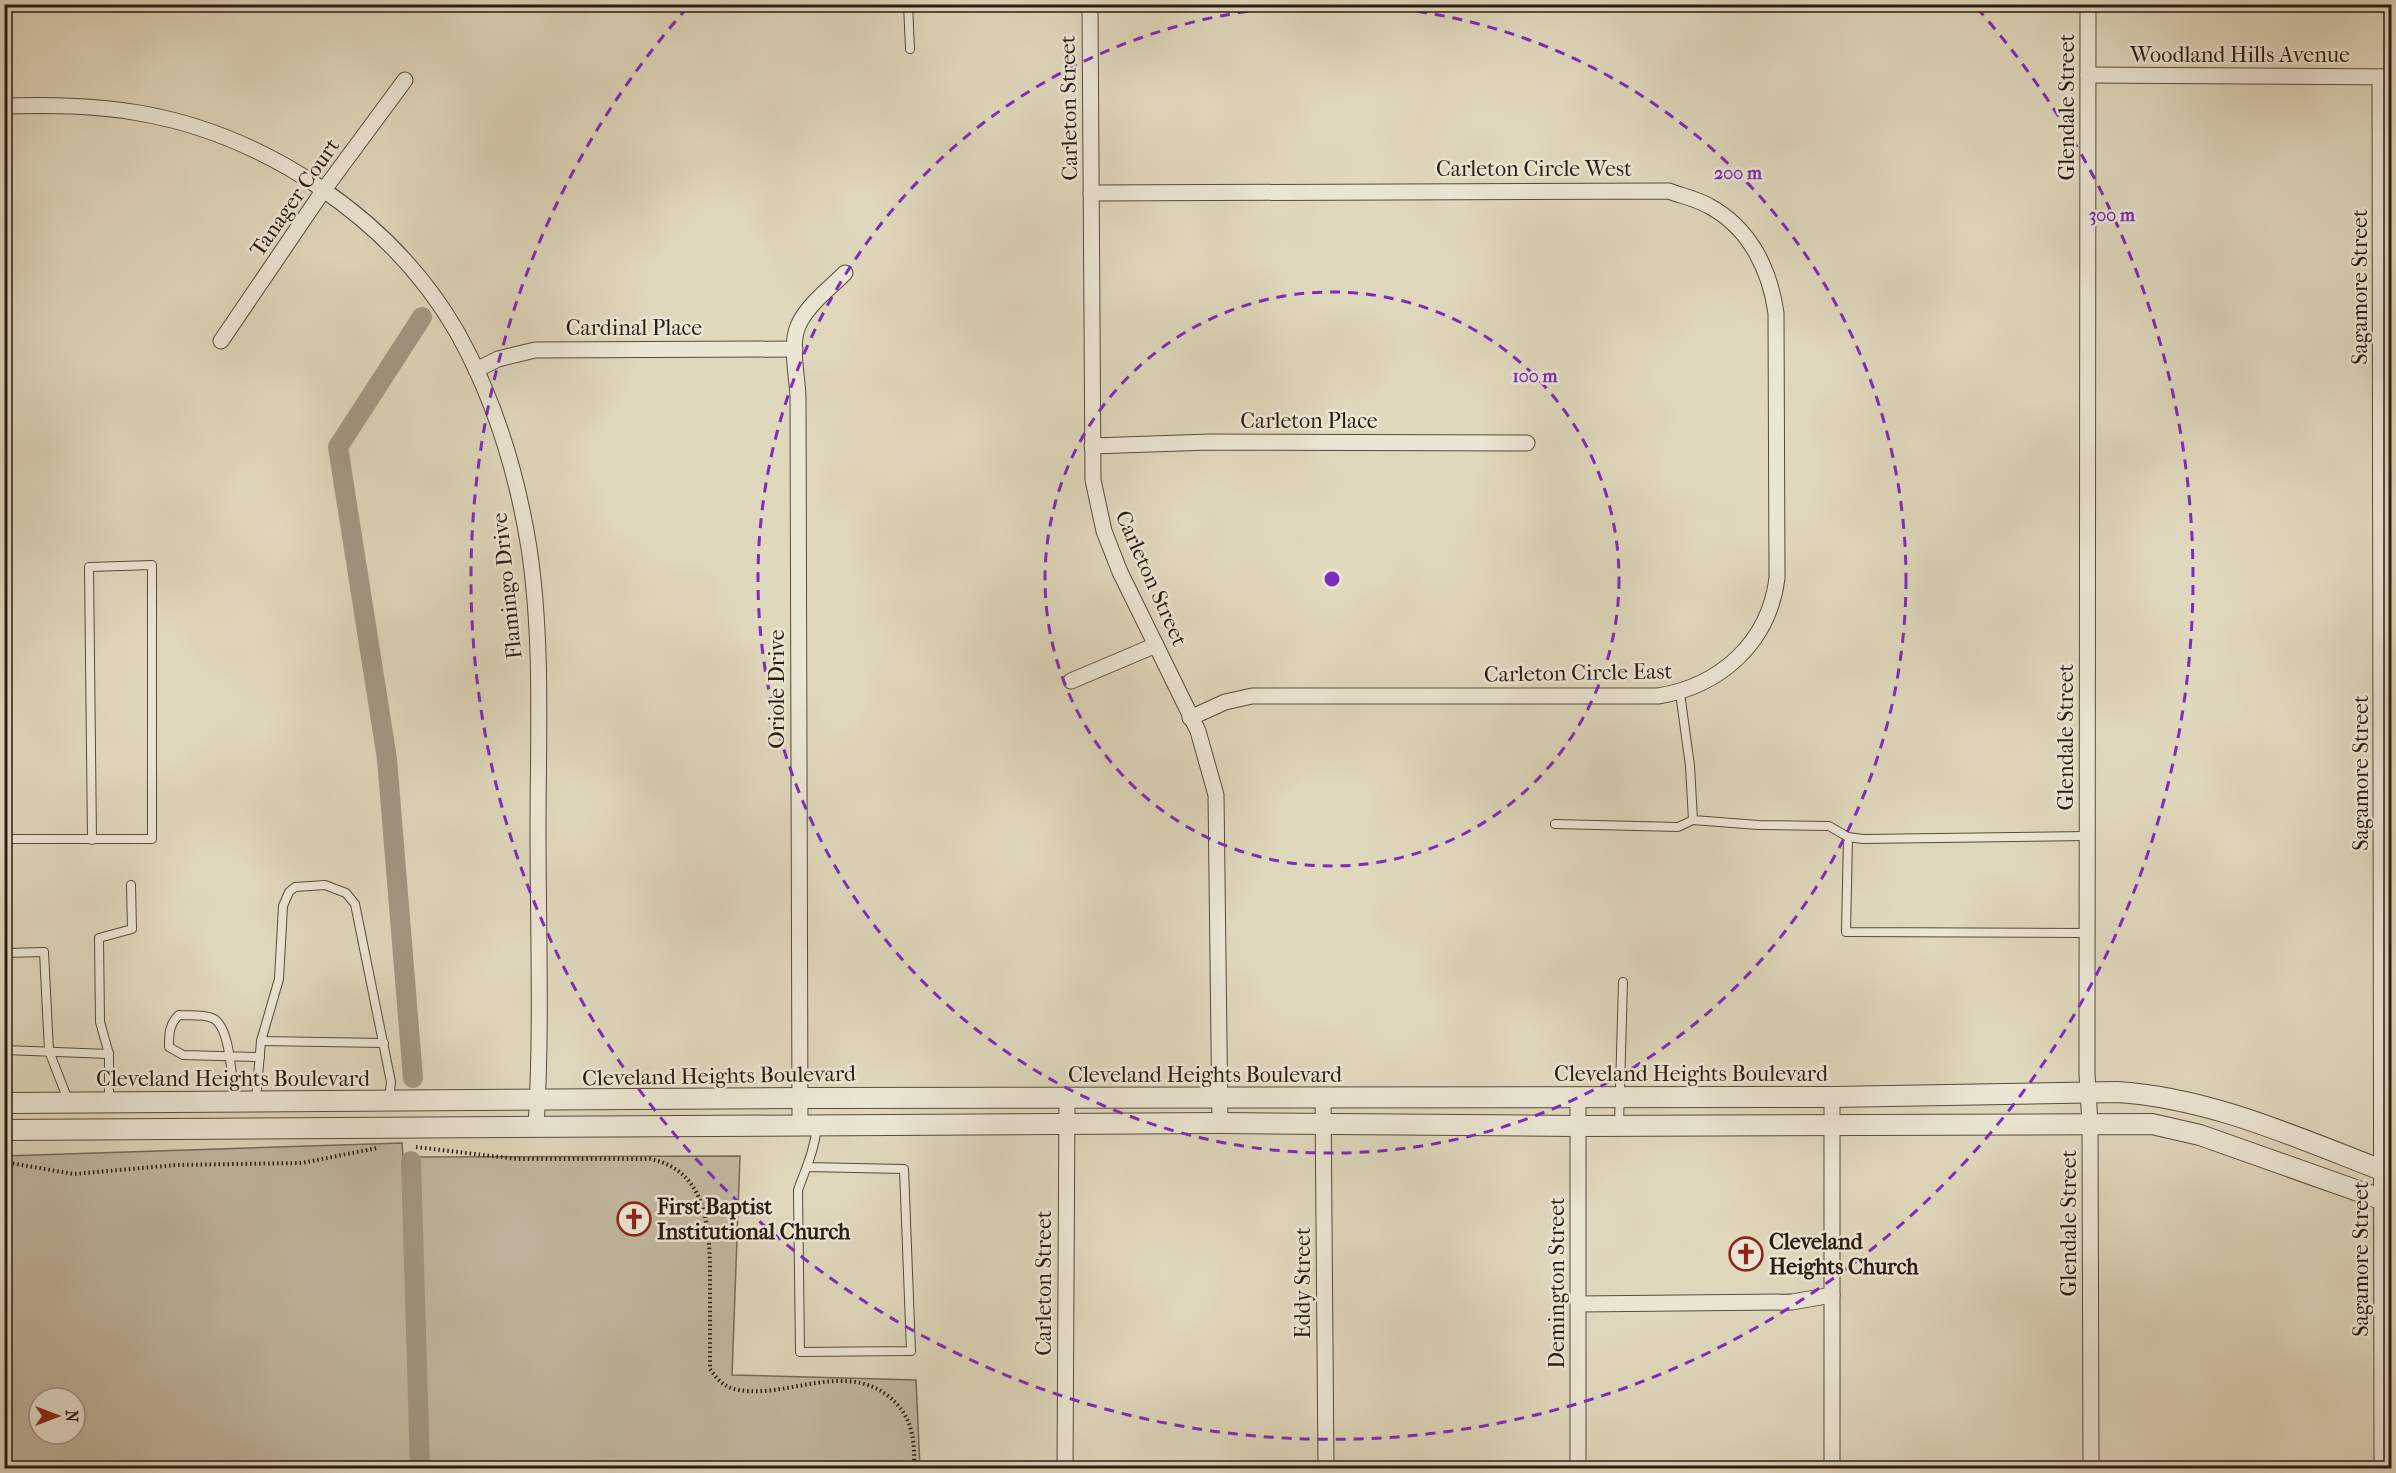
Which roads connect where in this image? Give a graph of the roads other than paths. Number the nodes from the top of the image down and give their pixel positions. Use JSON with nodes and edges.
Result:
{"nodes":[{"id":1,"x":908,"y":4,"type":"edge"},
{"id":2,"x":1090,"y":4,"type":"edge"},
{"id":3,"x":2088,"y":4,"type":"edge"},
{"id":4,"x":910,"y":49,"type":"dead end"},
{"id":5,"x":2088,"y":75,"type":"junction"},
{"id":6,"x":2386,"y":77,"type":"edge"},
{"id":7,"x":405,"y":80,"type":"dead end"},
{"id":8,"x":4,"y":106,"type":"edge"},
{"id":9,"x":323,"y":191,"type":"junction"},
{"id":10,"x":1092,"y":193,"type":"junction"},
{"id":11,"x":845,"y":273,"type":"dead end"},
{"id":12,"x":221,"y":341,"type":"dead end"},
{"id":13,"x":795,"y":349,"type":"junction"},
{"id":14,"x":476,"y":370,"type":"junction"},
{"id":15,"x":1527,"y":443,"type":"dead end"},
{"id":16,"x":1092,"y":446,"type":"junction"},
{"id":17,"x":1776,"y":447,"type":"joint"},
{"id":18,"x":1156,"y":645,"type":"junction"},
{"id":19,"x":1071,"y":681,"type":"dead end"},
{"id":20,"x":1680,"y":693,"type":"junction"},
{"id":21,"x":1190,"y":718,"type":"junction"},
{"id":22,"x":1693,"y":820,"type":"junction"},
{"id":23,"x":1555,"y":824,"type":"dead end"},
{"id":24,"x":2087,"y":836,"type":"junction"},
{"id":25,"x":1848,"y":837,"type":"junction"},
{"id":26,"x":4,"y":839,"type":"edge"},
{"id":27,"x":92,"y":840,"type":"junction"},
{"id":28,"x":131,"y":885,"type":"dead end"},
{"id":29,"x":2087,"y":933,"type":"junction"},
{"id":30,"x":4,"y":953,"type":"edge"},
{"id":31,"x":1623,"y":982,"type":"dead end"},
{"id":32,"x":261,"y":1041,"type":"junction"},
{"id":33,"x":384,"y":1043,"type":"junction"},
{"id":34,"x":4,"y":1050,"type":"edge"},
{"id":35,"x":49,"y":1051,"type":"junction"},
{"id":36,"x":109,"y":1054,"type":"junction"},
{"id":37,"x":229,"y":1055,"type":"junction"},
{"id":38,"x":260,"y":1057,"type":"junction"},
{"id":39,"x":2087,"y":1093,"type":"junction"},
{"id":40,"x":1220,"y":1097,"type":"junction"},
{"id":41,"x":1578,"y":1097,"type":"junction"},
{"id":42,"x":1619,"y":1097,"type":"junction"},
{"id":43,"x":1832,"y":1097,"type":"junction"},
{"id":44,"x":800,"y":1098,"type":"junction"},
{"id":45,"x":1067,"y":1098,"type":"junction"},
{"id":46,"x":1323,"y":1098,"type":"junction"},
{"id":47,"x":69,"y":1101,"type":"junction"},
{"id":48,"x":389,"y":1101,"type":"junction"},
{"id":49,"x":538,"y":1101,"type":"junction"},
{"id":50,"x":109,"y":1102,"type":"junction"},
{"id":51,"x":234,"y":1102,"type":"junction"},
{"id":52,"x":256,"y":1102,"type":"junction"},
{"id":53,"x":4,"y":1103,"type":"edge"},
{"id":54,"x":1220,"y":1123,"type":"junction"},
{"id":55,"x":808,"y":1124,"type":"junction"},
{"id":56,"x":1066,"y":1124,"type":"junction"},
{"id":57,"x":1324,"y":1124,"type":"junction"},
{"id":58,"x":2090,"y":1125,"type":"junction"},
{"id":59,"x":1578,"y":1126,"type":"junction"},
{"id":60,"x":1618,"y":1126,"type":"junction"},
{"id":61,"x":1832,"y":1126,"type":"junction"},
{"id":62,"x":389,"y":1127,"type":"junction"},
{"id":63,"x":536,"y":1127,"type":"junction"},
{"id":64,"x":255,"y":1128,"type":"junction"},
{"id":65,"x":4,"y":1130,"type":"edge"},
{"id":66,"x":807,"y":1167,"type":"junction"},
{"id":67,"x":2387,"y":1172,"type":"edge"},
{"id":68,"x":2387,"y":1202,"type":"edge"},
{"id":69,"x":1832,"y":1295,"type":"junction"},
{"id":70,"x":1579,"y":1304,"type":"junction"},
{"id":71,"x":1065,"y":1468,"type":"edge"},
{"id":72,"x":1326,"y":1468,"type":"edge"},
{"id":73,"x":1578,"y":1468,"type":"edge"},
{"id":74,"x":1832,"y":1468,"type":"edge"},
{"id":75,"x":2091,"y":1468,"type":"edge"},
{"id":76,"x":2382,"y":1468,"type":"edge"}],
"edges":[{"from":1,"to":4,"type":"lane"},
{"from":2,"to":10,"type":"street","name":"Carleton Street"},
{"from":3,"to":5,"type":"street","name":"Glendale Street"},
{"from":5,"to":6,"type":"street","name":"Woodland Hills Avenue"},
{"from":5,"to":24,"type":"street","name":"Glendale Street"},
{"from":6,"to":67,"type":"street","name":"Sagamore Street"},
{"from":7,"to":9,"type":"street","name":"Tanager Court"},
{"from":8,"to":9,"type":"street","name":"Flamingo Drive"},
{"from":9,"to":12,"type":"street","name":"Tanager Court"},
{"from":9,"to":14,"type":"street","name":"Flamingo Drive"},
{"from":10,"to":16,"type":"street","name":"Carleton Street"},
{"from":10,"to":17,"type":"street","name":"Carleton Circle West"},
{"from":11,"to":13,"type":"street","name":"Oriole Drive"},
{"from":13,"to":14,"type":"street","name":"Cardinal Place"},
{"from":13,"to":44,"type":"street","name":"Oriole Drive"},
{"from":14,"to":49,"type":"street","name":"Flamingo Drive"},
{"from":15,"to":16,"type":"street","name":"Carleton Place"},
{"from":16,"to":18,"type":"street","name":"Carleton Street"},
{"from":17,"to":20,"type":"street","name":"Carleton Circle East"},
{"from":18,"to":19,"type":"street"},
{"from":18,"to":21,"type":"street","name":"Carleton Street"},
{"from":20,"to":21,"type":"street","name":"Carleton Circle East"},
{"from":20,"to":22,"type":"lane"},
{"from":21,"to":40,"type":"street","name":"Carleton Street"},
{"from":22,"to":23,"type":"lane"},
{"from":22,"to":25,"type":"lane"},
{"from":24,"to":25,"type":"lane"},
{"from":24,"to":29,"type":"street","name":"Glendale Street"},
{"from":25,"to":29,"type":"lane"},
{"from":26,"to":27,"type":"lane"},
{"from":27,"to":27,"type":"lane"},
{"from":28,"to":36,"type":"lane"},
{"from":29,"to":39,"type":"street","name":"Glendale Street"},
{"from":30,"to":35,"type":"lane"},
{"from":31,"to":42,"type":"lane"},
{"from":32,"to":33,"type":"lane"},
{"from":32,"to":33,"type":"lane"},
{"from":32,"to":38,"type":"lane"},
{"from":33,"to":48,"type":"lane"},
{"from":34,"to":35,"type":"lane"},
{"from":35,"to":36,"type":"lane"},
{"from":35,"to":47,"type":"lane"},
{"from":36,"to":50,"type":"lane"},
{"from":37,"to":37,"type":"lane"},
{"from":37,"to":38,"type":"lane"},
{"from":37,"to":51,"type":"lane"},
{"from":38,"to":52,"type":"lane"},
{"from":39,"to":43,"type":"street","name":"Cleveland Heights Boulevard"},
{"from":39,"to":58,"type":"street","name":"Glendale Street"},
{"from":39,"to":67,"type":"street","name":"Cleveland Heights Boulevard"},
{"from":40,"to":45,"type":"street","name":"Cleveland Heights Boulevard"},
{"from":40,"to":46,"type":"street","name":"Cleveland Heights Boulevard"},
{"from":40,"to":54,"type":"street","name":"Carleton Street"},
{"from":41,"to":42,"type":"street","name":"Cleveland Heights Boulevard"},
{"from":41,"to":46,"type":"street","name":"Cleveland Heights Boulevard"},
{"from":41,"to":59,"type":"street","name":"Demington Street"},
{"from":42,"to":43,"type":"street","name":"Cleveland Heights Boulevard"},
{"from":42,"to":60,"type":"lane"},
{"from":43,"to":61,"type":"street"},
{"from":44,"to":45,"type":"street","name":"Cleveland Heights Boulevard"},
{"from":44,"to":49,"type":"street","name":"Cleveland Heights Boulevard"},
{"from":44,"to":55,"type":"street","name":"Oriole Drive"},
{"from":45,"to":56,"type":"street","name":"Carleton Street"},
{"from":46,"to":57,"type":"street","name":"Eddy Street"},
{"from":47,"to":50,"type":"street","name":"Cleveland Heights Boulevard"},
{"from":47,"to":53,"type":"street","name":"Cleveland Heights Boulevard"},
{"from":48,"to":49,"type":"street","name":"Cleveland Heights Boulevard"},
{"from":48,"to":52,"type":"street","name":"Cleveland Heights Boulevard"},
{"from":48,"to":62,"type":"street"},
{"from":49,"to":63,"type":"street","name":"Flamingo Drive"},
{"from":50,"to":51,"type":"street","name":"Cleveland Heights Boulevard"},
{"from":51,"to":52,"type":"street","name":"Cleveland Heights Boulevard"},
{"from":52,"to":64,"type":"street"},
{"from":54,"to":56,"type":"street"},
{"from":54,"to":57,"type":"street"},
{"from":55,"to":56,"type":"street"},
{"from":55,"to":63,"type":"street"},
{"from":55,"to":66,"type":"lane"},
{"from":56,"to":71,"type":"street","name":"Carleton Street"},
{"from":57,"to":59,"type":"street"},
{"from":57,"to":72,"type":"street","name":"Eddy Street"},
{"from":58,"to":61,"type":"street"},
{"from":58,"to":68,"type":"street"},
{"from":58,"to":75,"type":"street","name":"Glendale Street"},
{"from":59,"to":60,"type":"street"},
{"from":59,"to":70,"type":"street","name":"Demington Street"},
{"from":60,"to":61,"type":"street"},
{"from":61,"to":69,"type":"street"},
{"from":62,"to":63,"type":"street"},
{"from":62,"to":64,"type":"street"},
{"from":64,"to":65,"type":"street"},
{"from":66,"to":66,"type":"lane"},
{"from":67,"to":68,"type":"street","name":"Sagamore Street"},
{"from":68,"to":76,"type":"street","name":"Sagamore Street"},
{"from":69,"to":70,"type":"street"},
{"from":69,"to":74,"type":"street"},
{"from":70,"to":73,"type":"street","name":"Demington Street"}]}
